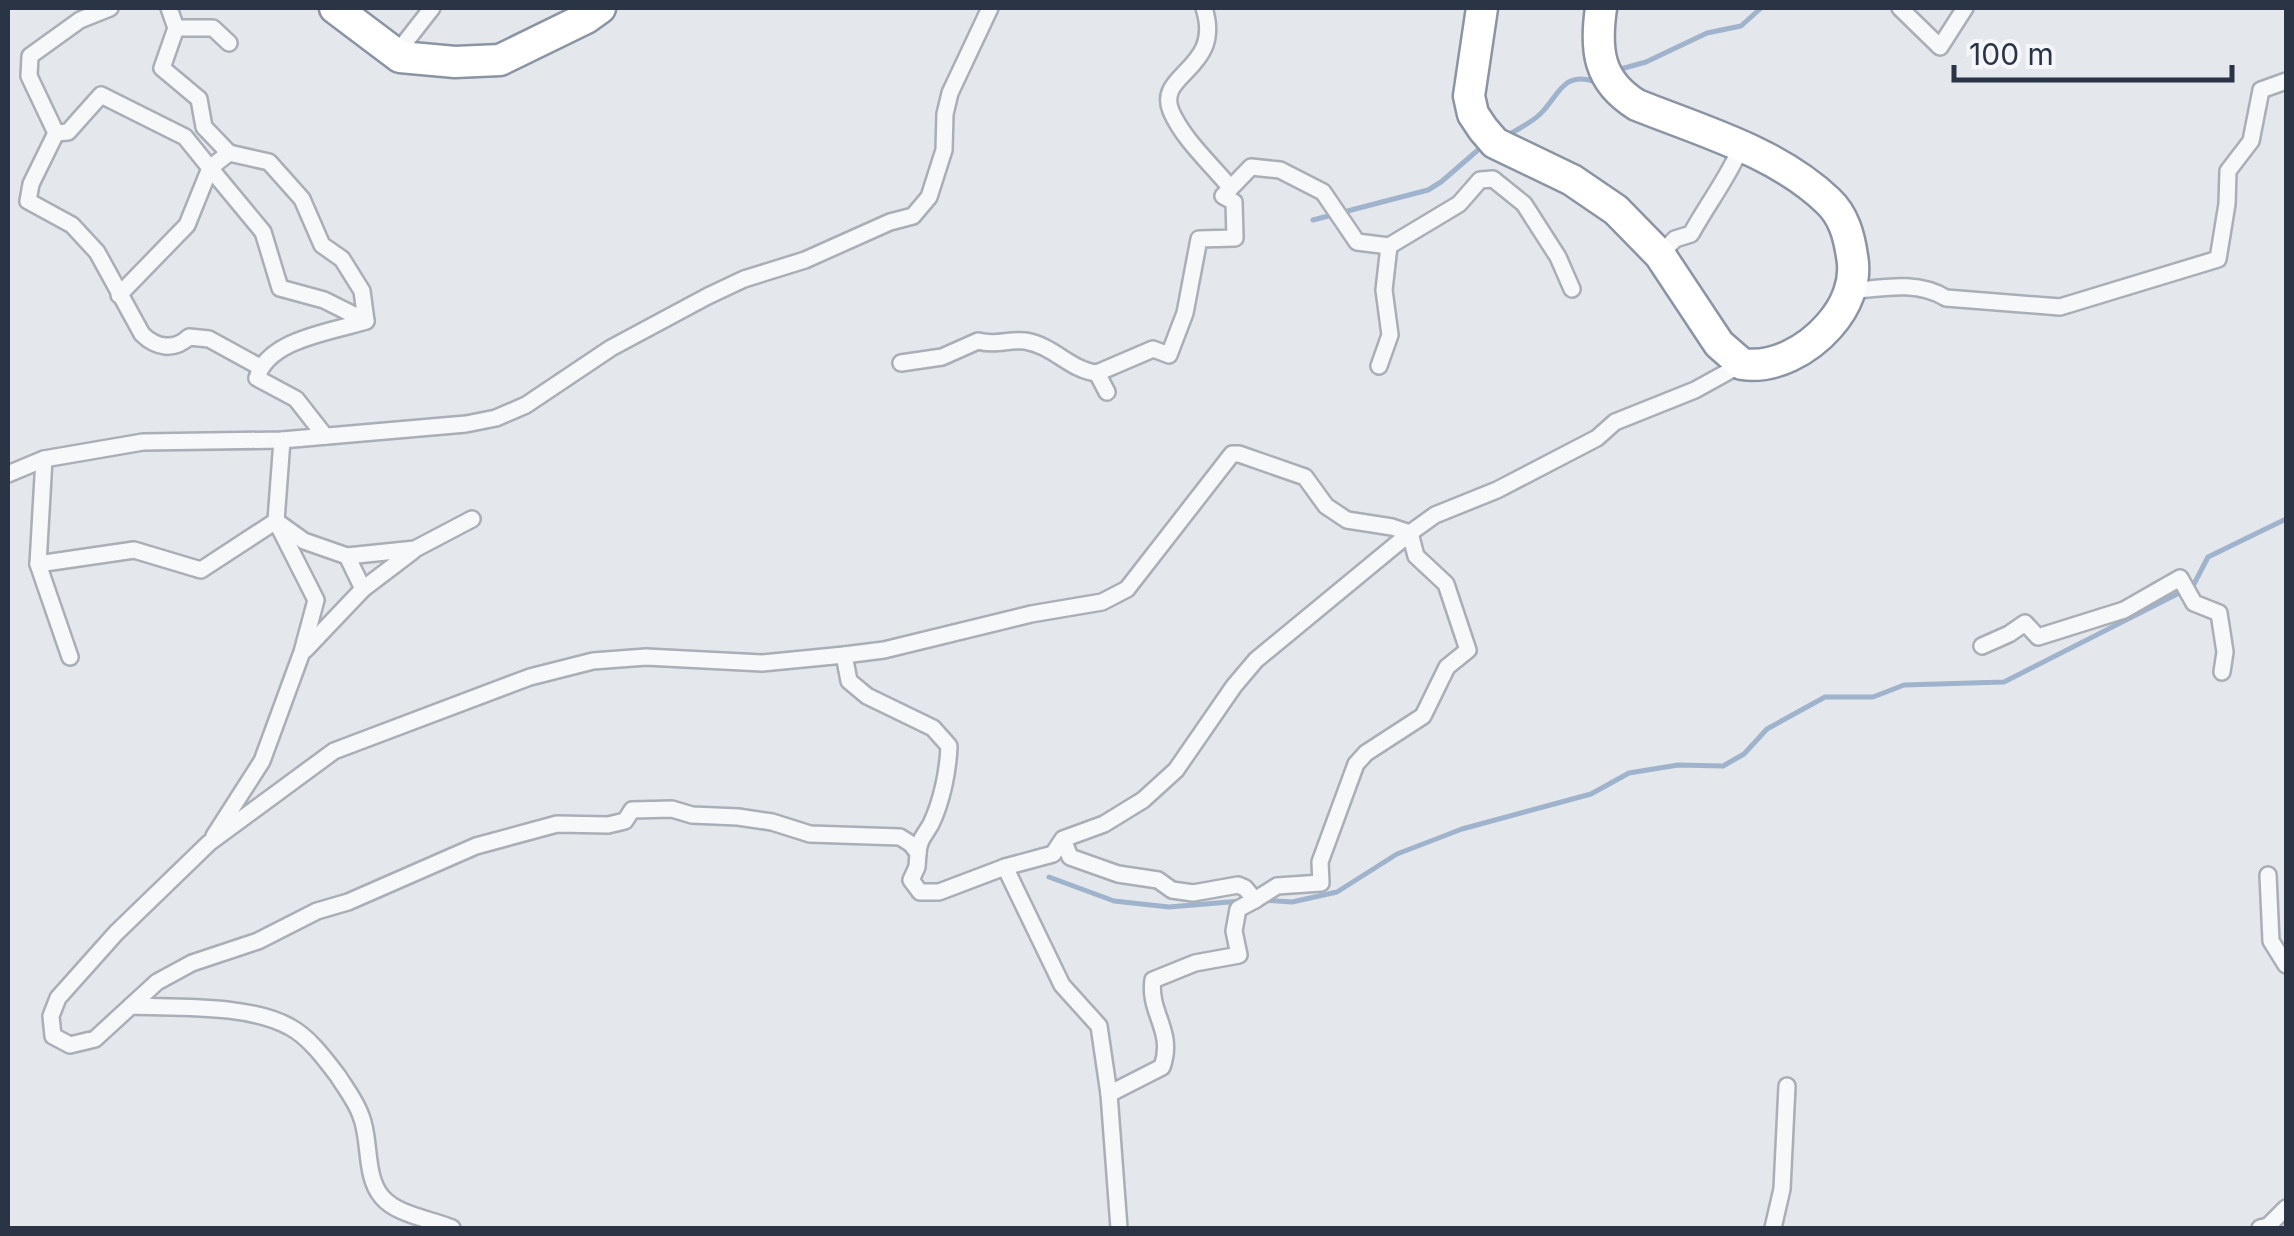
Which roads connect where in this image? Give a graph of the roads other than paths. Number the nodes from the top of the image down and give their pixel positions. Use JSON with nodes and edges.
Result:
{"nodes":[{"id":1,"x":110,"y":8,"type":"edge"},
{"id":2,"x":169,"y":8,"type":"edge"},
{"id":3,"x":334,"y":8,"type":"edge"},
{"id":4,"x":432,"y":8,"type":"edge"},
{"id":5,"x":600,"y":8,"type":"edge"},
{"id":6,"x":990,"y":8,"type":"edge"},
{"id":7,"x":1204,"y":8,"type":"edge"},
{"id":8,"x":1482,"y":8,"type":"edge"},
{"id":9,"x":1601,"y":8,"type":"edge"},
{"id":10,"x":1900,"y":8,"type":"edge"},
{"id":11,"x":1965,"y":8,"type":"edge"},
{"id":12,"x":176,"y":28,"type":"junction"},
{"id":13,"x":229,"y":43,"type":"dead end"},
{"id":14,"x":396,"y":54,"type":"junction"},
{"id":15,"x":2286,"y":80,"type":"edge"},
{"id":16,"x":56,"y":133,"type":"junction"},
{"id":17,"x":1495,"y":143,"type":"junction"},
{"id":18,"x":1741,"y":146,"type":"junction"},
{"id":19,"x":229,"y":154,"type":"junction"},
{"id":20,"x":210,"y":168,"type":"junction"},
{"id":21,"x":1480,"y":180,"type":"junction"},
{"id":22,"x":1229,"y":186,"type":"junction"},
{"id":23,"x":1390,"y":246,"type":"junction"},
{"id":24,"x":1660,"y":255,"type":"junction"},
{"id":25,"x":1572,"y":289,"type":"dead end"},
{"id":26,"x":1850,"y":291,"type":"junction"},
{"id":27,"x":120,"y":295,"type":"junction"},
{"id":28,"x":366,"y":322,"type":"junction"},
{"id":29,"x":901,"y":364,"type":"dead end"},
{"id":30,"x":1742,"y":364,"type":"junction"},
{"id":31,"x":1378,"y":366,"type":"dead end"},
{"id":32,"x":260,"y":367,"type":"junction"},
{"id":33,"x":1098,"y":373,"type":"junction"},
{"id":34,"x":1107,"y":392,"type":"dead end"},
{"id":35,"x":325,"y":436,"type":"junction"},
{"id":36,"x":282,"y":440,"type":"junction"},
{"id":37,"x":44,"y":460,"type":"junction"},
{"id":38,"x":8,"y":474,"type":"edge"},
{"id":39,"x":472,"y":520,"type":"dead end"},
{"id":40,"x":276,"y":521,"type":"junction"},
{"id":41,"x":1410,"y":533,"type":"junction"},
{"id":42,"x":415,"y":549,"type":"junction"},
{"id":43,"x":346,"y":556,"type":"junction"},
{"id":44,"x":38,"y":564,"type":"junction"},
{"id":45,"x":363,"y":589,"type":"junction"},
{"id":46,"x":1982,"y":646,"type":"dead end"},
{"id":47,"x":302,"y":652,"type":"junction"},
{"id":48,"x":844,"y":655,"type":"junction"},
{"id":49,"x":70,"y":657,"type":"dead end"},
{"id":50,"x":2222,"y":672,"type":"dead end"},
{"id":51,"x":1063,"y":839,"type":"junction"},
{"id":52,"x":209,"y":843,"type":"junction"},
{"id":53,"x":918,"y":853,"type":"junction"},
{"id":54,"x":1005,"y":867,"type":"junction"},
{"id":55,"x":2268,"y":874,"type":"dead end"},
{"id":56,"x":1254,"y":900,"type":"junction"},
{"id":57,"x":2286,"y":964,"type":"edge"},
{"id":58,"x":130,"y":1006,"type":"junction"},
{"id":59,"x":1787,"y":1086,"type":"dead end"},
{"id":60,"x":1109,"y":1094,"type":"junction"},
{"id":61,"x":2286,"y":1208,"type":"edge"},
{"id":62,"x":452,"y":1228,"type":"edge"},
{"id":63,"x":1119,"y":1228,"type":"edge"},
{"id":64,"x":1774,"y":1228,"type":"edge"},
{"id":65,"x":2260,"y":1228,"type":"edge"}],
"edges":[{"from":1,"to":16,"type":"street"},
{"from":2,"to":12,"type":"street"},
{"from":3,"to":14,"type":"highway"},
{"from":4,"to":14,"type":"street"},
{"from":5,"to":14,"type":"highway"},
{"from":6,"to":35,"type":"street"},
{"from":7,"to":22,"type":"street"},
{"from":8,"to":17,"type":"highway"},
{"from":9,"to":18,"type":"highway"},
{"from":10,"to":11,"type":"street"},
{"from":12,"to":13,"type":"street"},
{"from":12,"to":19,"type":"street"},
{"from":15,"to":26,"type":"street"},
{"from":16,"to":20,"type":"street"},
{"from":16,"to":27,"type":"street"},
{"from":17,"to":21,"type":"street"},
{"from":17,"to":24,"type":"highway"},
{"from":18,"to":24,"type":"street"},
{"from":18,"to":26,"type":"highway"},
{"from":19,"to":20,"type":"street"},
{"from":19,"to":28,"type":"street"},
{"from":20,"to":27,"type":"street"},
{"from":20,"to":28,"type":"street"},
{"from":21,"to":23,"type":"street"},
{"from":21,"to":25,"type":"street"},
{"from":22,"to":23,"type":"street"},
{"from":22,"to":33,"type":"street"},
{"from":23,"to":31,"type":"street"},
{"from":24,"to":30,"type":"highway"},
{"from":26,"to":30,"type":"highway"},
{"from":27,"to":32,"type":"street"},
{"from":28,"to":32,"type":"street"},
{"from":29,"to":33,"type":"street"},
{"from":30,"to":41,"type":"street"},
{"from":32,"to":35,"type":"street"},
{"from":33,"to":34,"type":"street"},
{"from":35,"to":36,"type":"street"},
{"from":36,"to":37,"type":"street"},
{"from":36,"to":40,"type":"street"},
{"from":37,"to":38,"type":"street"},
{"from":37,"to":44,"type":"street"},
{"from":39,"to":42,"type":"street"},
{"from":40,"to":43,"type":"street"},
{"from":40,"to":44,"type":"street"},
{"from":40,"to":47,"type":"street"},
{"from":41,"to":48,"type":"street"},
{"from":41,"to":51,"type":"street"},
{"from":41,"to":56,"type":"street"},
{"from":42,"to":43,"type":"street"},
{"from":42,"to":45,"type":"street"},
{"from":43,"to":45,"type":"street"},
{"from":44,"to":49,"type":"street"},
{"from":45,"to":47,"type":"street"},
{"from":46,"to":50,"type":"street"},
{"from":47,"to":52,"type":"street"},
{"from":48,"to":52,"type":"street"},
{"from":48,"to":53,"type":"street"},
{"from":51,"to":54,"type":"street"},
{"from":51,"to":56,"type":"street"},
{"from":52,"to":58,"type":"street"},
{"from":53,"to":54,"type":"street"},
{"from":53,"to":58,"type":"street"},
{"from":54,"to":60,"type":"street"},
{"from":55,"to":57,"type":"street"},
{"from":56,"to":60,"type":"street"},
{"from":58,"to":62,"type":"street"},
{"from":59,"to":64,"type":"street"},
{"from":60,"to":63,"type":"street"},
{"from":61,"to":65,"type":"street"}]}
